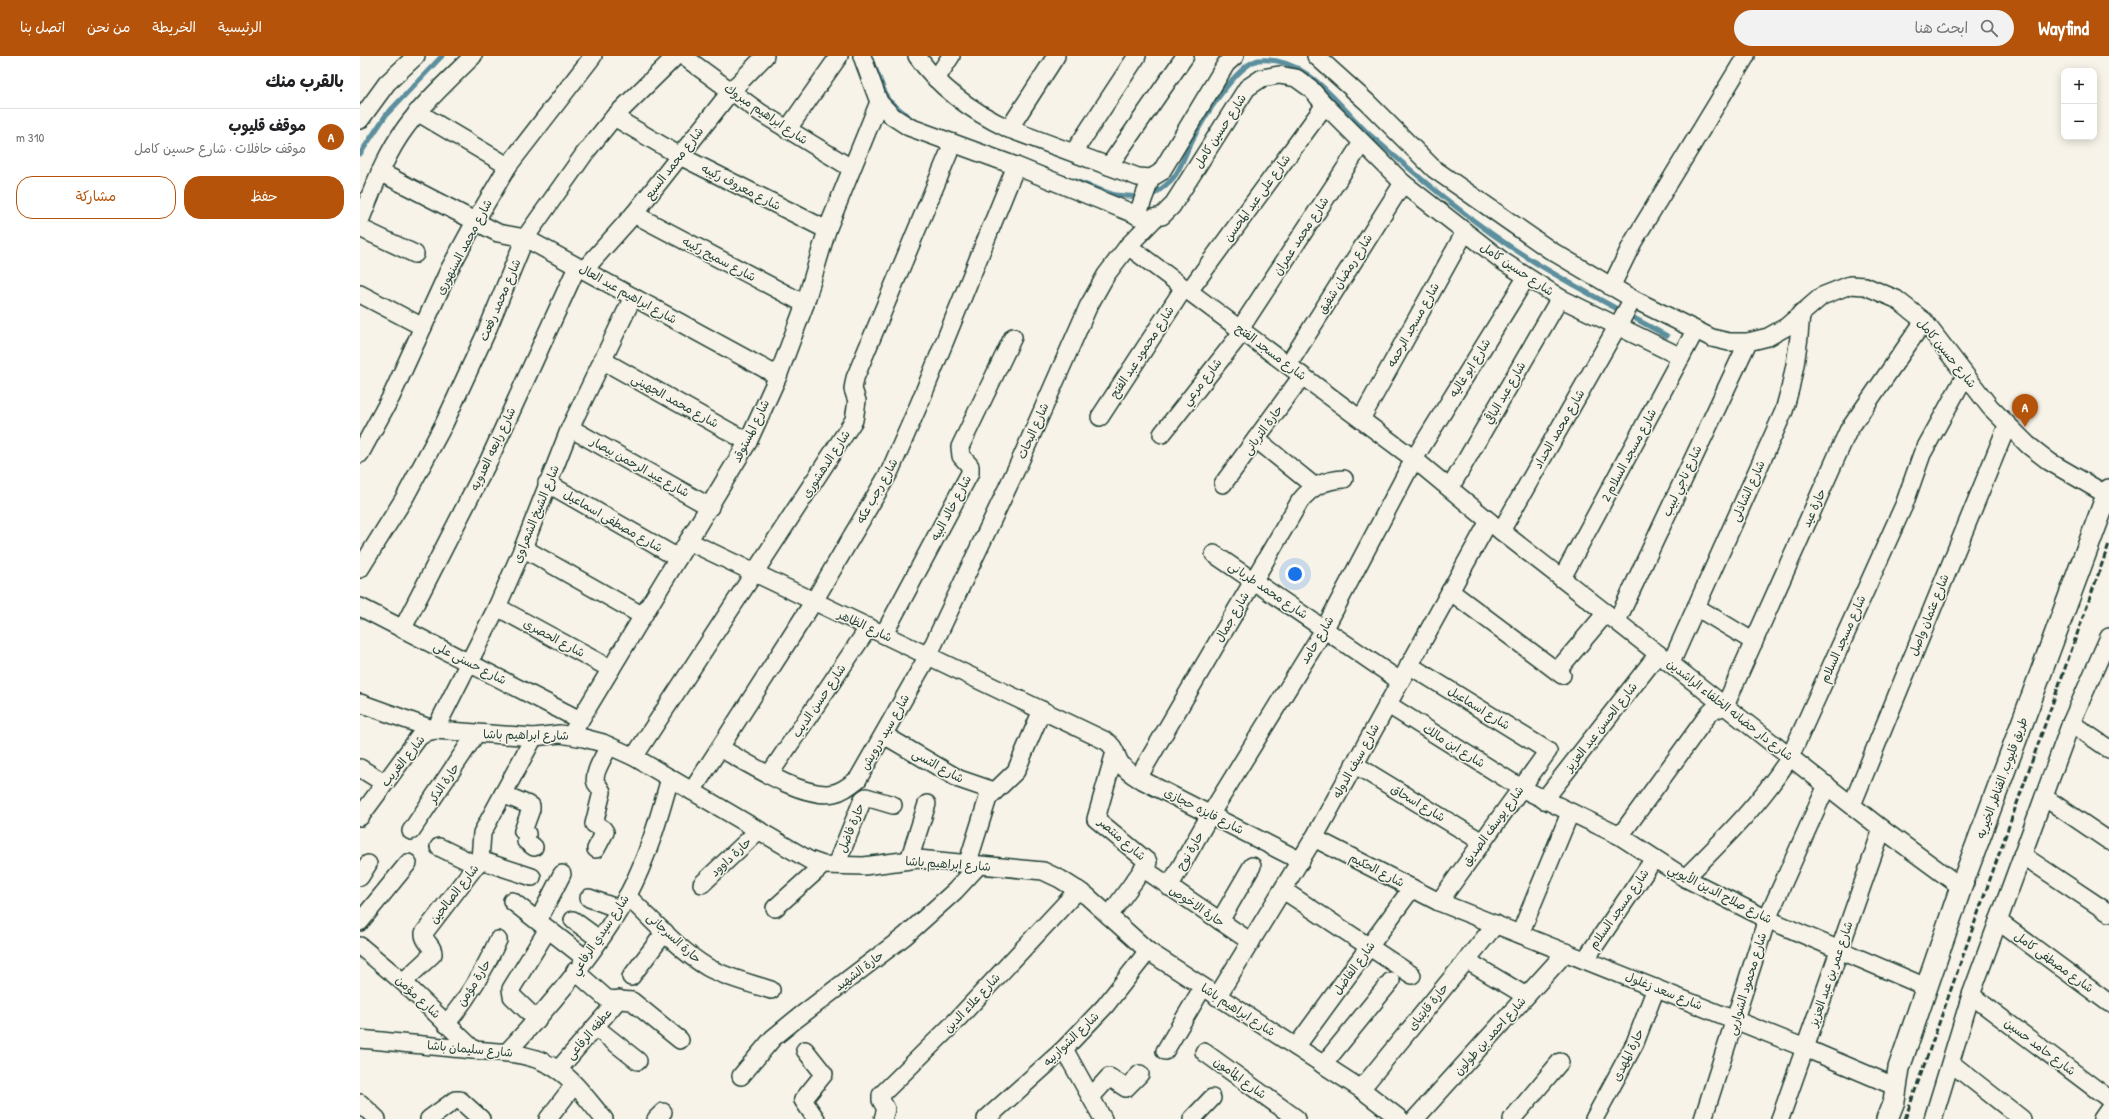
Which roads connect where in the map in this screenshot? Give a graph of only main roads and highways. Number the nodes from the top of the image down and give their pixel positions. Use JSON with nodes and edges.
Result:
{"nodes":[{"id":1,"x":2108,"y":493,"type":"edge"},
{"id":2,"x":1893,"y":1076,"type":"junction"},
{"id":3,"x":1873,"y":1119,"type":"edge"},
{"id":4,"x":1887,"y":1119,"type":"edge"}],
"edges":[{"from":1,"to":2,"type":"main road","name":"طريق قليوب, القناطر الخيريه"},
{"from":2,"to":3,"type":"main road","name":"طريق قليوب, القناطر الخيريه"},
{"from":2,"to":4,"type":"main road","name":"طريق قليوب, القناطر الخيريه"}]}
